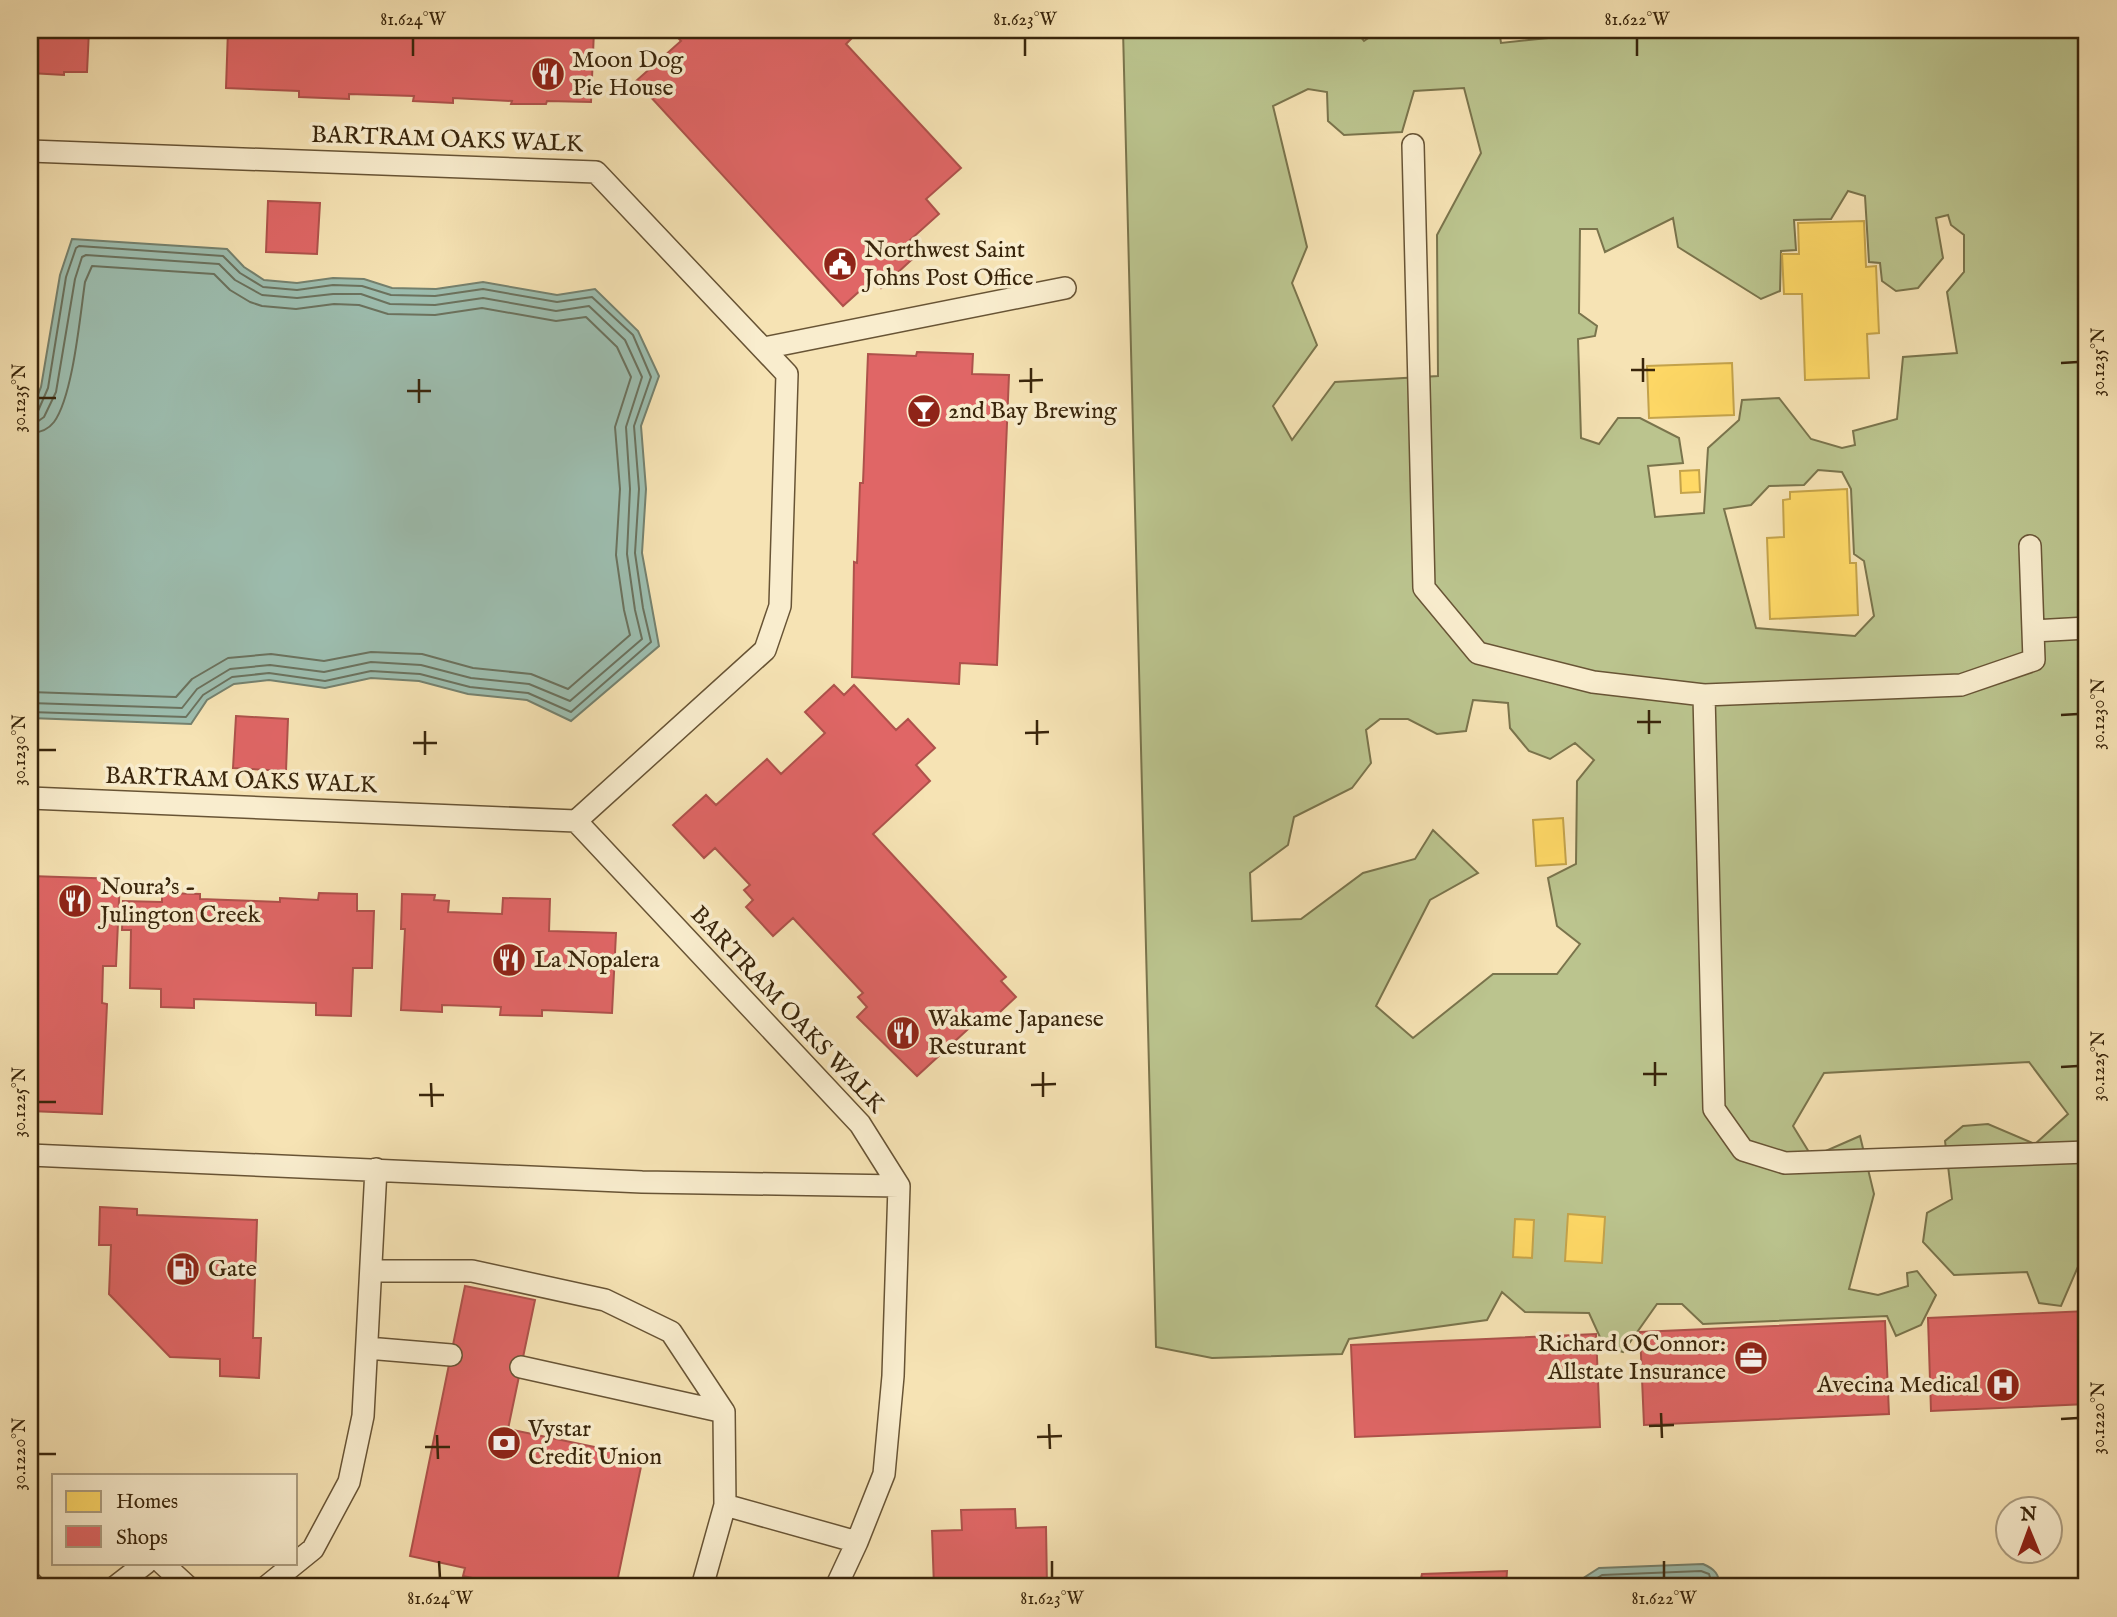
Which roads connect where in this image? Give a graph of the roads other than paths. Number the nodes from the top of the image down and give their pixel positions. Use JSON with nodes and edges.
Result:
{"nodes":[{"id":1,"x":1412,"y":145,"type":"dead end"},
{"id":2,"x":30,"y":151,"type":"edge"},
{"id":3,"x":1065,"y":288,"type":"dead end"},
{"id":4,"x":764,"y":348,"type":"junction"},
{"id":5,"x":2030,"y":546,"type":"dead end"},
{"id":6,"x":2087,"y":628,"type":"edge"},
{"id":7,"x":2033,"y":631,"type":"junction"},
{"id":8,"x":1704,"y":695,"type":"junction"},
{"id":9,"x":30,"y":798,"type":"edge"},
{"id":10,"x":576,"y":821,"type":"junction"},
{"id":11,"x":2087,"y":1152,"type":"edge"},
{"id":12,"x":30,"y":1155,"type":"edge"},
{"id":13,"x":376,"y":1169,"type":"junction"},
{"id":14,"x":899,"y":1186,"type":"junction"},
{"id":15,"x":372,"y":1271,"type":"junction"},
{"id":16,"x":367,"y":1348,"type":"junction"},
{"id":17,"x":451,"y":1355,"type":"dead end"},
{"id":18,"x":521,"y":1367,"type":"dead end"},
{"id":19,"x":724,"y":1412,"type":"junction"},
{"id":20,"x":725,"y":1505,"type":"junction"},
{"id":21,"x":857,"y":1542,"type":"junction"},
{"id":22,"x":298,"y":1561,"type":"edge"},
{"id":23,"x":145,"y":1564,"type":"edge"},
{"id":24,"x":163,"y":1564,"type":"edge"},
{"id":25,"x":294,"y":1564,"type":"edge"},
{"id":26,"x":30,"y":1582,"type":"edge"},
{"id":27,"x":35,"y":1587,"type":"edge"},
{"id":28,"x":115,"y":1587,"type":"edge"},
{"id":29,"x":188,"y":1587,"type":"edge"},
{"id":30,"x":266,"y":1587,"type":"edge"},
{"id":31,"x":702,"y":1587,"type":"edge"},
{"id":32,"x":836,"y":1587,"type":"edge"}],
"edges":[{"from":1,"to":8,"type":"lane"},
{"from":2,"to":4,"type":"lane","name":"BARTRAM OAKS WALK"},
{"from":3,"to":4,"type":"lane"},
{"from":4,"to":10,"type":"lane","name":"BARTRAM OAKS WALK"},
{"from":5,"to":7,"type":"lane"},
{"from":6,"to":7,"type":"lane"},
{"from":7,"to":8,"type":"lane"},
{"from":8,"to":11,"type":"lane"},
{"from":9,"to":10,"type":"lane","name":"BARTRAM OAKS WALK"},
{"from":10,"to":14,"type":"lane","name":"BARTRAM OAKS WALK"},
{"from":12,"to":13,"type":"lane"},
{"from":13,"to":14,"type":"lane"},
{"from":13,"to":15,"type":"lane"},
{"from":14,"to":21,"type":"lane"},
{"from":15,"to":16,"type":"lane"},
{"from":15,"to":19,"type":"lane"},
{"from":16,"to":17,"type":"lane"},
{"from":16,"to":22,"type":"lane"},
{"from":18,"to":19,"type":"lane"},
{"from":19,"to":20,"type":"lane"},
{"from":20,"to":21,"type":"lane"},
{"from":20,"to":31,"type":"lane"},
{"from":21,"to":32,"type":"lane"},
{"from":23,"to":28,"type":"lane"},
{"from":24,"to":29,"type":"lane"},
{"from":25,"to":30,"type":"lane"},
{"from":26,"to":27,"type":"lane"}]}
